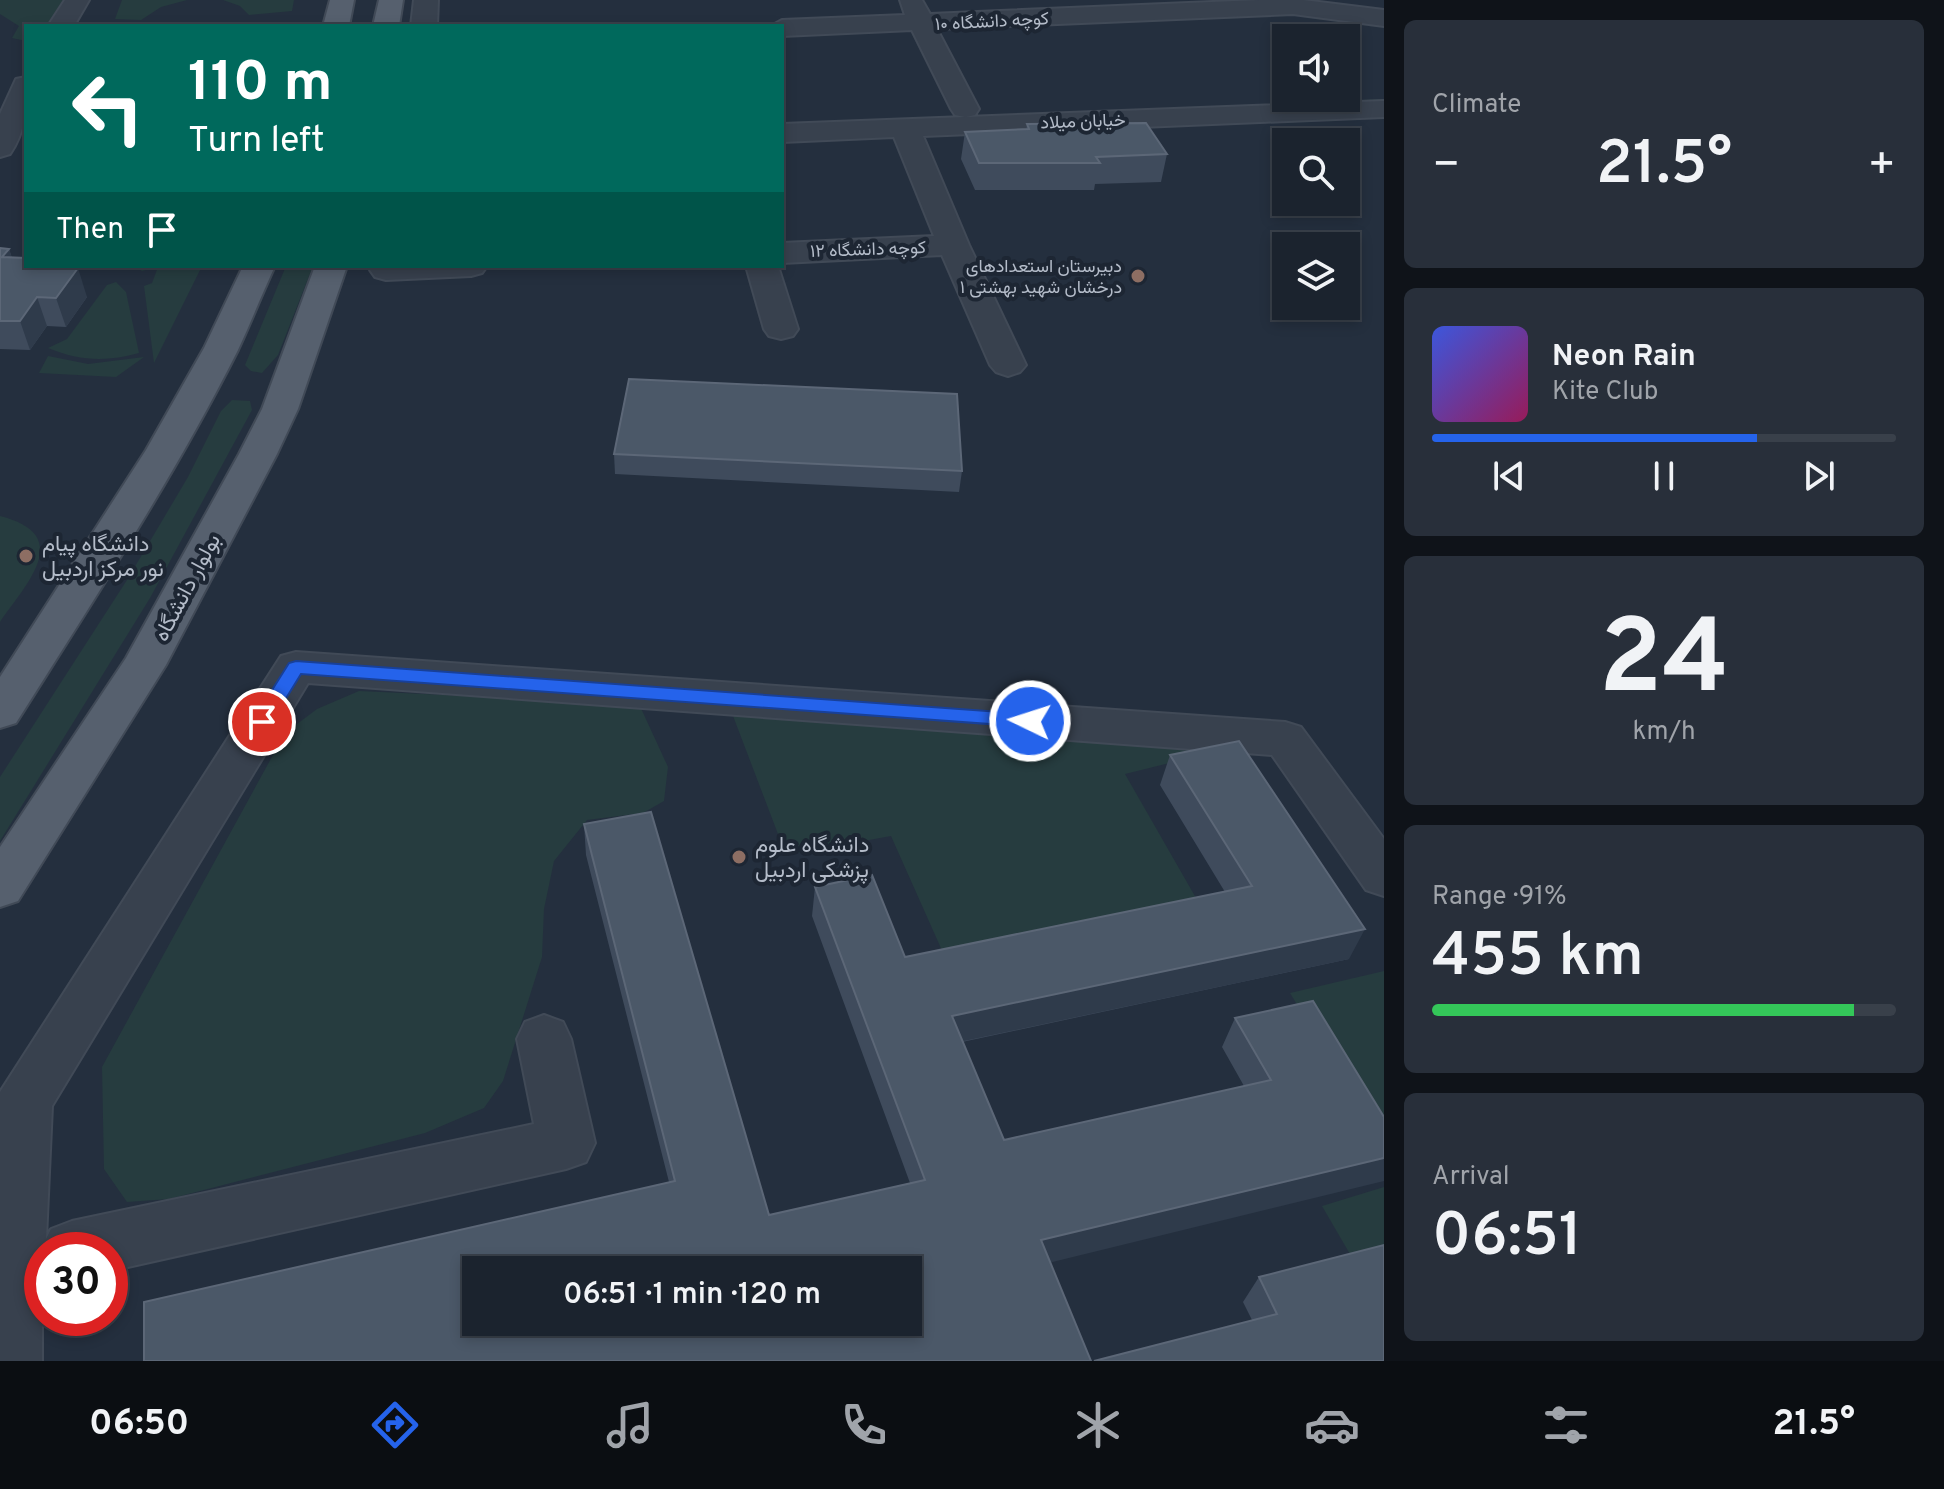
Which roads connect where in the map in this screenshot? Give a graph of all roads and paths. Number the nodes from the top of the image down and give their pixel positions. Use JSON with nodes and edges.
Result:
{"nodes":[{"id":1,"x":77,"y":0,"type":"edge"},
{"id":2,"x":342,"y":0,"type":"edge"},
{"id":3,"x":391,"y":0,"type":"edge"},
{"id":4,"x":426,"y":0,"type":"edge"},
{"id":5,"x":910,"y":0,"type":"edge"},
{"id":6,"x":1243,"y":0,"type":"edge"},
{"id":7,"x":1297,"y":6,"type":"junction"},
{"id":8,"x":1358,"y":14,"type":"junction"},
{"id":9,"x":1384,"y":18,"type":"edge"},
{"id":10,"x":62,"y":24,"type":"edge"},
{"id":11,"x":336,"y":24,"type":"edge"},
{"id":12,"x":386,"y":24,"type":"edge"},
{"id":13,"x":424,"y":24,"type":"edge"},
{"id":14,"x":922,"y":24,"type":"junction"},
{"id":15,"x":784,"y":28,"type":"edge"},
{"id":16,"x":1384,"y":39,"type":"edge"},
{"id":17,"x":16,"y":87,"type":"edge"},
{"id":18,"x":1384,"y":89,"type":"edge"},
{"id":19,"x":1360,"y":90,"type":"edge"},
{"id":20,"x":1272,"y":95,"type":"edge"},
{"id":21,"x":965,"y":109,"type":"junction"},
{"id":22,"x":1384,"y":109,"type":"edge"},
{"id":23,"x":784,"y":117,"type":"edge"},
{"id":24,"x":905,"y":128,"type":"junction"},
{"id":25,"x":784,"y":133,"type":"edge"},
{"id":26,"x":0,"y":148,"type":"edge"},
{"id":27,"x":953,"y":245,"type":"junction"},
{"id":28,"x":784,"y":253,"type":"edge"},
{"id":29,"x":258,"y":268,"type":"edge"},
{"id":30,"x":330,"y":268,"type":"edge"},
{"id":31,"x":428,"y":268,"type":"edge"},
{"id":32,"x":763,"y":268,"type":"edge"},
{"id":33,"x":386,"y":270,"type":"dead end"},
{"id":34,"x":781,"y":329,"type":"dead end"},
{"id":35,"x":1008,"y":365,"type":"dead end"},
{"id":36,"x":0,"y":712,"type":"edge"},
{"id":37,"x":1384,"y":876,"type":"edge"},
{"id":38,"x":0,"y":887,"type":"edge"},
{"id":39,"x":544,"y":1039,"type":"dead end"},
{"id":40,"x":28,"y":1232,"type":"edge"},
{"id":41,"x":128,"y":1238,"type":"edge"},
{"id":42,"x":24,"y":1287,"type":"edge"},
{"id":43,"x":10,"y":1361,"type":"edge"}],
"edges":[{"from":1,"to":10,"type":"street"},
{"from":2,"to":11,"type":"main road"},
{"from":3,"to":12,"type":"main road"},
{"from":4,"to":13,"type":"street"},
{"from":5,"to":14,"type":"street"},
{"from":6,"to":7,"type":"street"},
{"from":7,"to":8,"type":"street"},
{"from":7,"to":14,"type":"street","name":"کوچه دانشگاه ۱۰"},
{"from":8,"to":9,"type":"street"},
{"from":8,"to":16,"type":"street"},
{"from":14,"to":15,"type":"street","name":"کوچه دانشگاه ۱۰"},
{"from":14,"to":21,"type":"street"},
{"from":17,"to":26,"type":"street"},
{"from":18,"to":19,"type":"street"},
{"from":20,"to":21,"type":"street","name":"خیابان میلاد"},
{"from":21,"to":23,"type":"street","name":"خیابان میلاد"},
{"from":22,"to":24,"type":"street","name":"خیابان میلاد"},
{"from":24,"to":25,"type":"street","name":"خیابان میلاد"},
{"from":24,"to":27,"type":"street","name":"کوچه دانشگاه ۱۲"},
{"from":27,"to":28,"type":"street","name":"کوچه دانشگاه ۱۲"},
{"from":27,"to":35,"type":"street","name":"کوچه دانشگاه ۱۲"},
{"from":29,"to":36,"type":"main road"},
{"from":30,"to":38,"type":"main road","name":"بولوار دانشگاه"},
{"from":31,"to":33,"type":"street"},
{"from":32,"to":34,"type":"street"},
{"from":37,"to":40,"type":"street"},
{"from":39,"to":41,"type":"street"},
{"from":42,"to":43,"type":"street"}]}
